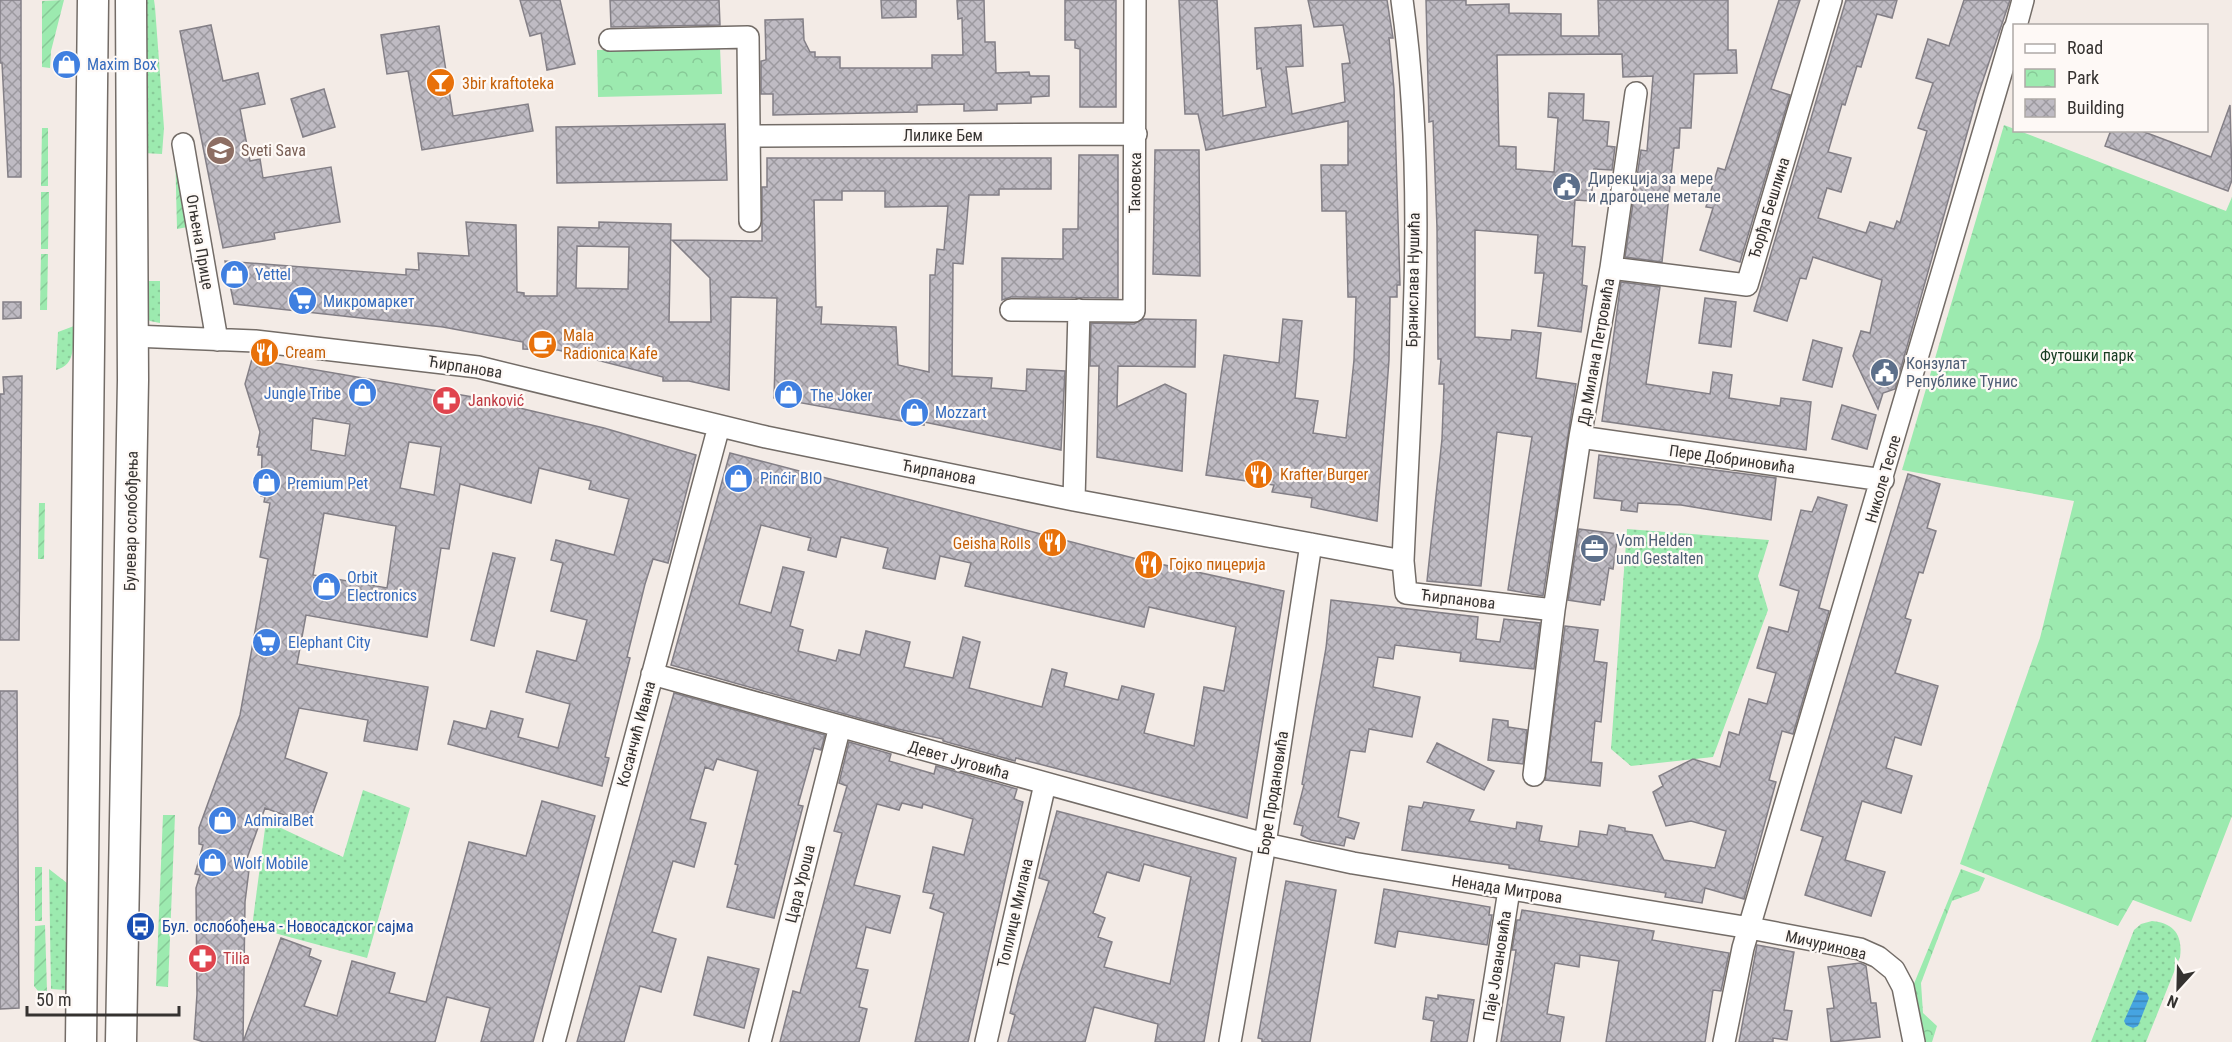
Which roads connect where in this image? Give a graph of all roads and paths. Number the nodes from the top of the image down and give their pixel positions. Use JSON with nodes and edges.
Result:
{"nodes":[{"id":1,"x":93,"y":0,"type":"edge"},
{"id":2,"x":131,"y":0,"type":"edge"},
{"id":3,"x":1135,"y":0,"type":"edge"},
{"id":4,"x":1402,"y":0,"type":"edge"},
{"id":5,"x":1831,"y":0,"type":"edge"},
{"id":6,"x":2023,"y":0,"type":"edge"},
{"id":7,"x":2016,"y":24,"type":"edge"},
{"id":8,"x":2013,"y":34,"type":"edge"},
{"id":9,"x":610,"y":40,"type":"dead end"},
{"id":10,"x":1636,"y":93,"type":"dead end"},
{"id":11,"x":1136,"y":134,"type":"junction"},
{"id":12,"x":750,"y":136,"type":"junction"},
{"id":13,"x":183,"y":144,"type":"dead end"},
{"id":14,"x":750,"y":221,"type":"dead end"},
{"id":15,"x":1611,"y":268,"type":"junction"},
{"id":16,"x":1011,"y":310,"type":"dead end"},
{"id":17,"x":1079,"y":310,"type":"junction"},
{"id":18,"x":133,"y":336,"type":"junction"},
{"id":19,"x":217,"y":340,"type":"junction"},
{"id":20,"x":719,"y":426,"type":"junction"},
{"id":21,"x":1580,"y":437,"type":"junction"},
{"id":22,"x":1883,"y":480,"type":"junction"},
{"id":23,"x":1074,"y":500,"type":"junction"},
{"id":24,"x":1311,"y":544,"type":"junction"},
{"id":25,"x":1403,"y":561,"type":"junction"},
{"id":26,"x":1554,"y":610,"type":"junction"},
{"id":27,"x":652,"y":674,"type":"junction"},
{"id":28,"x":840,"y":726,"type":"junction"},
{"id":29,"x":1534,"y":775,"type":"dead end"},
{"id":30,"x":1045,"y":784,"type":"junction"},
{"id":31,"x":1265,"y":844,"type":"junction"},
{"id":32,"x":1509,"y":890,"type":"junction"},
{"id":33,"x":1750,"y":928,"type":"junction"},
{"id":34,"x":81,"y":1042,"type":"edge"},
{"id":35,"x":121,"y":1042,"type":"edge"},
{"id":36,"x":554,"y":1042,"type":"edge"},
{"id":37,"x":760,"y":1042,"type":"edge"},
{"id":38,"x":986,"y":1042,"type":"edge"},
{"id":39,"x":1230,"y":1042,"type":"edge"},
{"id":40,"x":1485,"y":1042,"type":"edge"},
{"id":41,"x":1724,"y":1042,"type":"edge"},
{"id":42,"x":1914,"y":1042,"type":"edge"}],
"edges":[{"from":1,"to":34,"type":"main road"},
{"from":2,"to":18,"type":"main road","name":"Булевар ослобођења"},
{"from":3,"to":11,"type":"street","name":"Таковска"},
{"from":4,"to":25,"type":"street","name":"Бранислава Нушића"},
{"from":5,"to":15,"type":"street","name":"Ђорђа Бешлина"},
{"from":6,"to":7,"type":"street","name":"Николе Тесле"},
{"from":8,"to":22,"type":"street","name":"Николе Тесле"},
{"from":9,"to":12,"type":"street"},
{"from":10,"to":15,"type":"street","name":"Др Милана Петровића"},
{"from":11,"to":12,"type":"street","name":"Лилике Бем"},
{"from":11,"to":17,"type":"street","name":"Таковска"},
{"from":12,"to":14,"type":"street"},
{"from":13,"to":19,"type":"street","name":"Огњена Прице"},
{"from":15,"to":21,"type":"street","name":"Др Милана Петровића"},
{"from":16,"to":17,"type":"street","name":"Таковска"},
{"from":17,"to":23,"type":"street"},
{"from":18,"to":19,"type":"street","name":"Ћирпанова"},
{"from":18,"to":35,"type":"main road","name":"Булевар ослобођења"},
{"from":19,"to":20,"type":"street","name":"Ћирпанова"},
{"from":20,"to":23,"type":"street","name":"Ћирпанова"},
{"from":20,"to":27,"type":"street","name":"Косанчић Ивана"},
{"from":21,"to":22,"type":"street","name":"Пере Добриновића"},
{"from":21,"to":26,"type":"street","name":"Др Милана Петровића"},
{"from":22,"to":33,"type":"street","name":"Николе Тесле"},
{"from":23,"to":24,"type":"street","name":"Ћирпанова"},
{"from":24,"to":25,"type":"street","name":"Ћирпанова"},
{"from":24,"to":31,"type":"street","name":"Боре Продановића"},
{"from":25,"to":26,"type":"street","name":"Ћирпанова"},
{"from":26,"to":29,"type":"street"},
{"from":27,"to":28,"type":"street","name":"Девет Југовића"},
{"from":27,"to":36,"type":"street","name":"Косанчић Ивана"},
{"from":28,"to":30,"type":"street","name":"Девет Југовића"},
{"from":28,"to":37,"type":"street","name":"Цара Уроша"},
{"from":30,"to":31,"type":"street","name":"Девет Југовића"},
{"from":30,"to":38,"type":"street","name":"Топлице Милана"},
{"from":31,"to":32,"type":"street","name":"Ненада Митрова"},
{"from":31,"to":39,"type":"street","name":"Боре Продановића"},
{"from":32,"to":33,"type":"street","name":"Ненада Митрова"},
{"from":32,"to":40,"type":"street","name":"Паје Јовановића"},
{"from":33,"to":41,"type":"street","name":"Николе Тесле"},
{"from":33,"to":42,"type":"street","name":"Мичуринова"}]}
